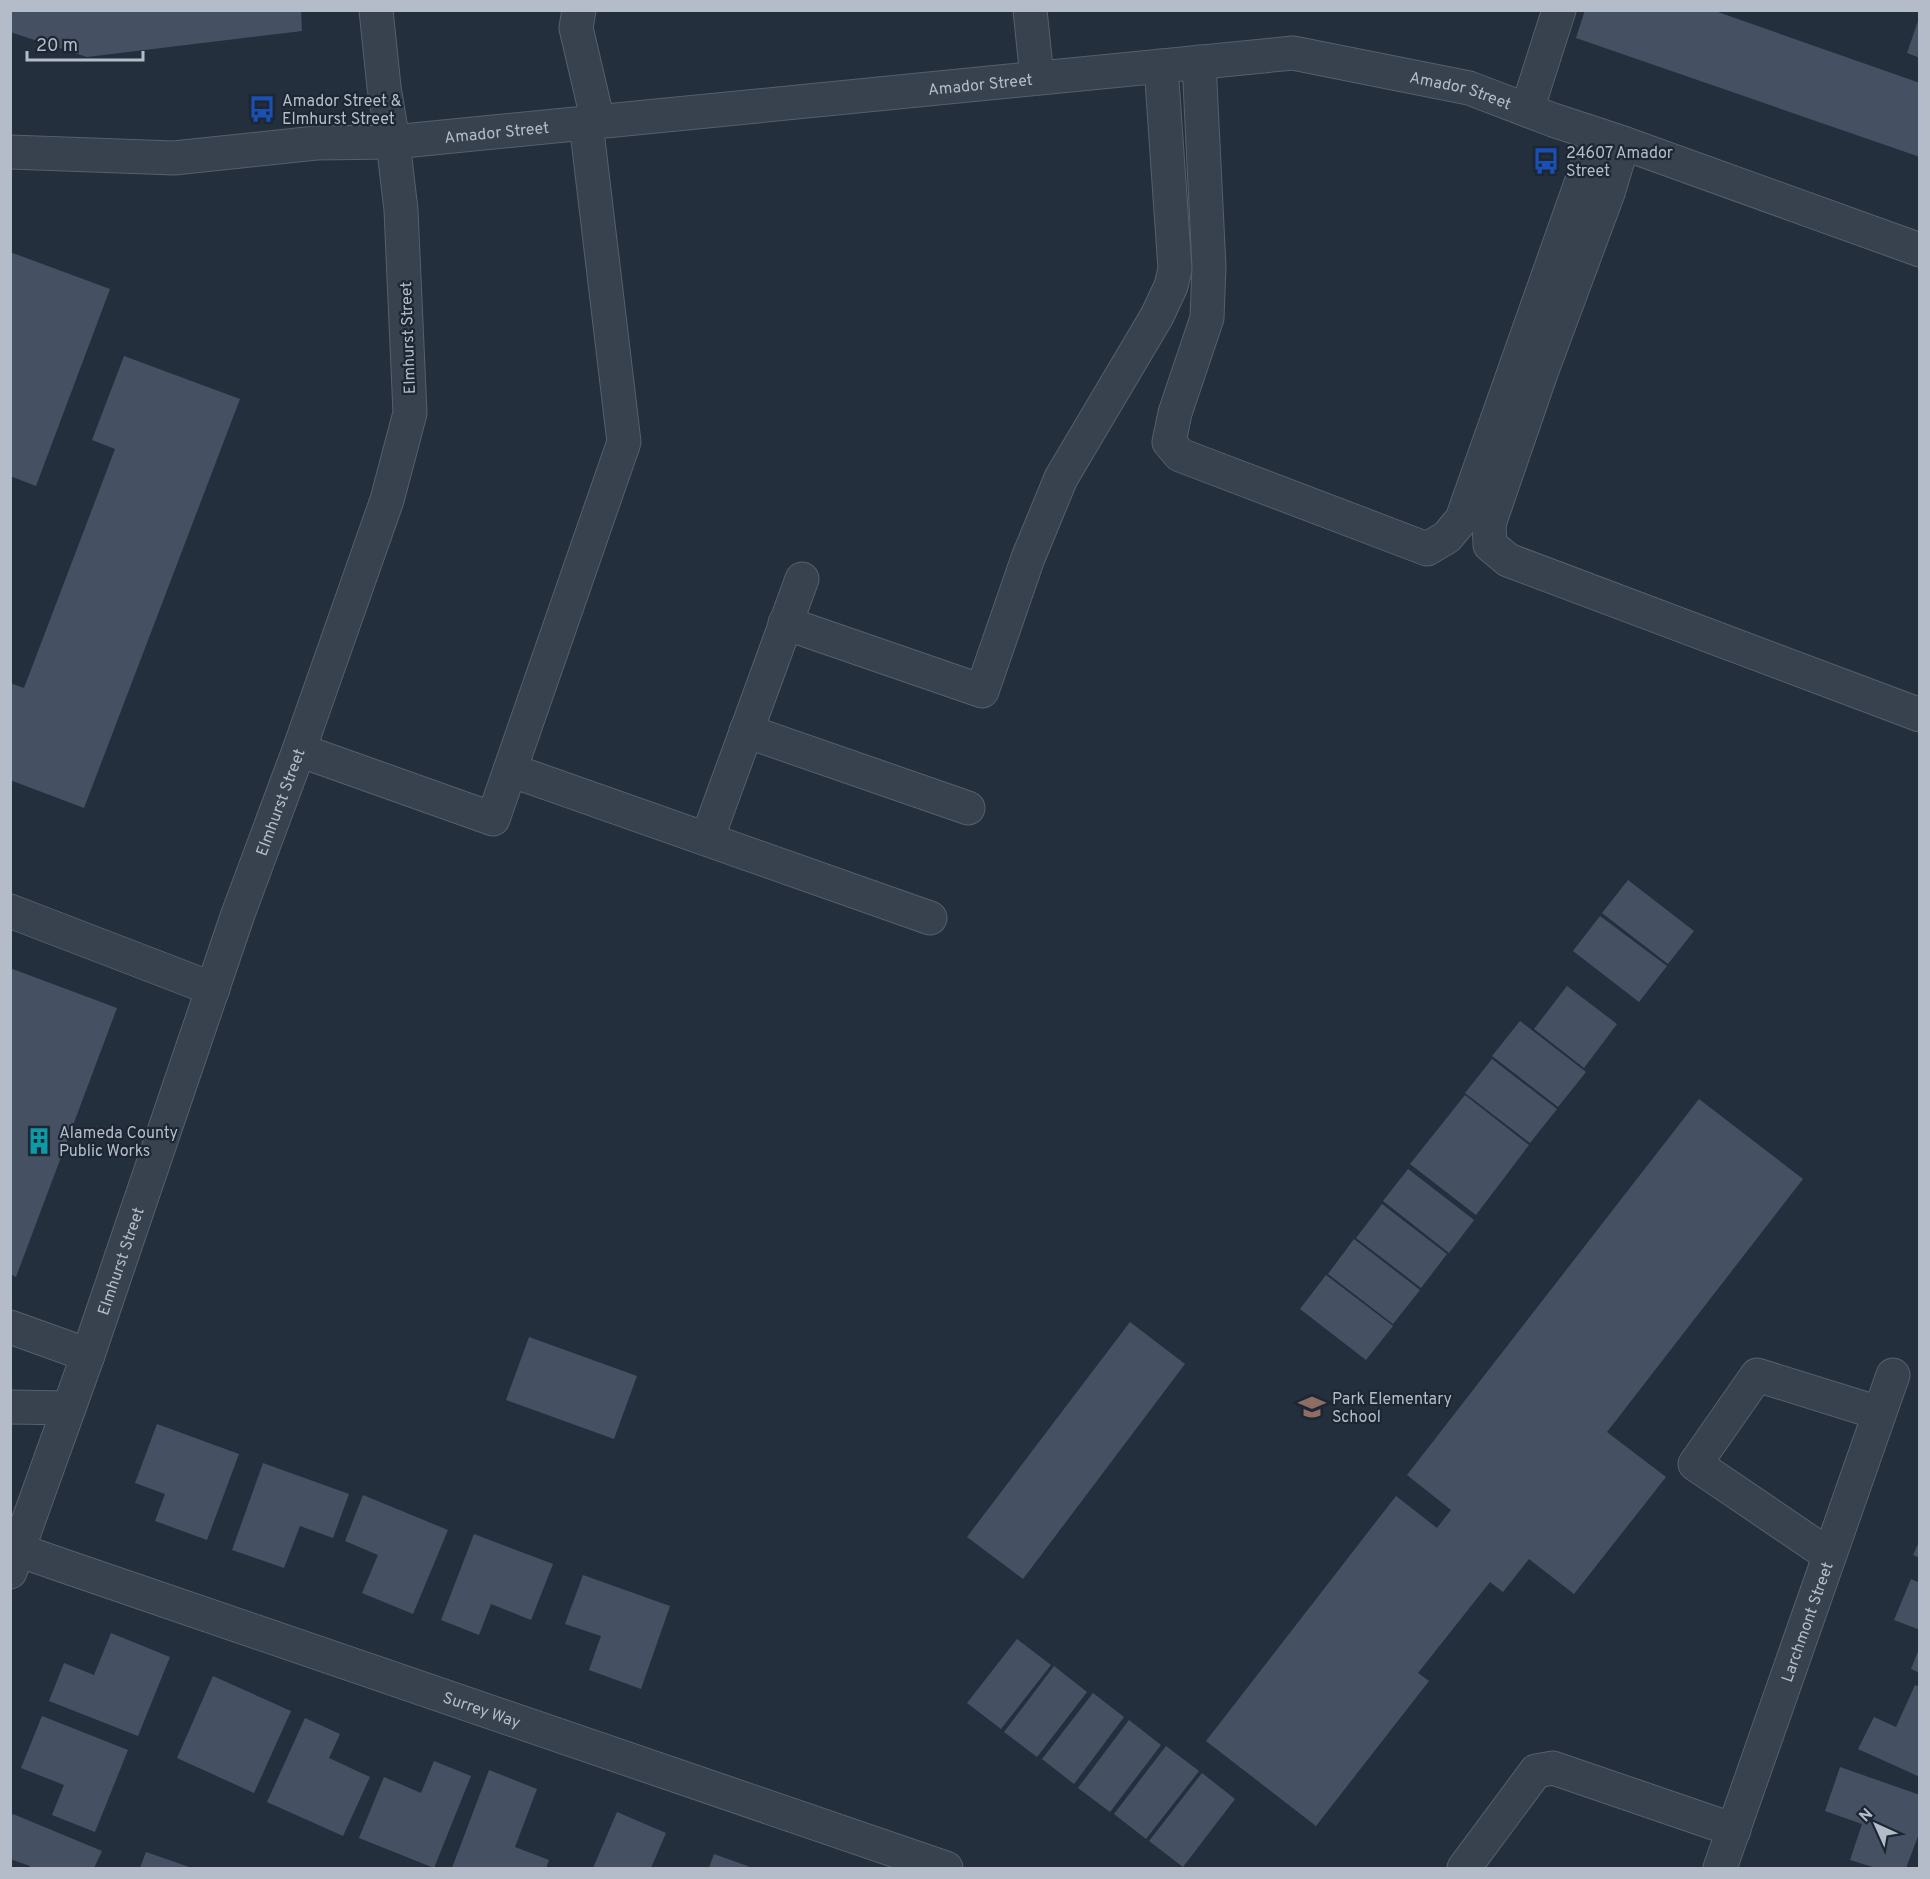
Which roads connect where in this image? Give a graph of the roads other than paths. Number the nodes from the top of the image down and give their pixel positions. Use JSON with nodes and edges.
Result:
{"nodes":[{"id":1,"x":376,"y":10,"type":"edge"},
{"id":2,"x":579,"y":10,"type":"edge"},
{"id":3,"x":1030,"y":10,"type":"edge"},
{"id":4,"x":1559,"y":10,"type":"edge"},
{"id":5,"x":1199,"y":62,"type":"junction"},
{"id":6,"x":1161,"y":66,"type":"junction"},
{"id":7,"x":1037,"y":78,"type":"junction"},
{"id":8,"x":1527,"y":110,"type":"junction"},
{"id":9,"x":592,"y":122,"type":"junction"},
{"id":10,"x":1611,"y":139,"type":"junction"},
{"id":11,"x":393,"y":142,"type":"junction"},
{"id":12,"x":10,"y":152,"type":"edge"},
{"id":13,"x":1920,"y":250,"type":"edge"},
{"id":14,"x":802,"y":579,"type":"dead end"},
{"id":15,"x":785,"y":623,"type":"junction"},
{"id":16,"x":1920,"y":715,"type":"edge"},
{"id":17,"x":746,"y":731,"type":"junction"},
{"id":18,"x":299,"y":750,"type":"junction"},
{"id":19,"x":510,"y":770,"type":"junction"},
{"id":20,"x":968,"y":808,"type":"dead end"},
{"id":21,"x":707,"y":839,"type":"junction"},
{"id":22,"x":10,"y":911,"type":"edge"},
{"id":23,"x":930,"y":918,"type":"dead end"},
{"id":24,"x":213,"y":989,"type":"junction"},
{"id":25,"x":10,"y":1327,"type":"edge"},
{"id":26,"x":88,"y":1355,"type":"junction"},
{"id":27,"x":1893,"y":1375,"type":"dead end"},
{"id":28,"x":10,"y":1407,"type":"edge"},
{"id":29,"x":69,"y":1408,"type":"junction"},
{"id":30,"x":1880,"y":1413,"type":"junction"},
{"id":31,"x":13,"y":1555,"type":"edge"},
{"id":32,"x":1829,"y":1555,"type":"junction"},
{"id":33,"x":1734,"y":1830,"type":"junction"},
{"id":34,"x":946,"y":1869,"type":"edge"},
{"id":35,"x":1464,"y":1869,"type":"edge"},
{"id":36,"x":1720,"y":1869,"type":"edge"}],
"edges":[{"from":1,"to":11,"type":"street","name":"Elmhurst Street"},
{"from":2,"to":9,"type":"street"},
{"from":3,"to":7,"type":"street"},
{"from":4,"to":8,"type":"street"},
{"from":5,"to":6,"type":"street","name":"Amador Street"},
{"from":5,"to":8,"type":"street","name":"Amador Street"},
{"from":5,"to":10,"type":"street"},
{"from":6,"to":7,"type":"street","name":"Amador Street"},
{"from":6,"to":15,"type":"street"},
{"from":7,"to":9,"type":"street","name":"Amador Street"},
{"from":8,"to":10,"type":"street","name":"Amador Street"},
{"from":9,"to":11,"type":"street","name":"Amador Street"},
{"from":9,"to":19,"type":"street"},
{"from":10,"to":13,"type":"street","name":"Amador Street"},
{"from":10,"to":16,"type":"street"},
{"from":11,"to":12,"type":"street","name":"Amador Street"},
{"from":11,"to":18,"type":"street","name":"Elmhurst Street"},
{"from":14,"to":15,"type":"street"},
{"from":15,"to":17,"type":"street"},
{"from":17,"to":20,"type":"street"},
{"from":17,"to":21,"type":"street"},
{"from":18,"to":19,"type":"street"},
{"from":18,"to":24,"type":"street","name":"Elmhurst Street"},
{"from":19,"to":21,"type":"street"},
{"from":21,"to":23,"type":"street"},
{"from":22,"to":24,"type":"street"},
{"from":24,"to":26,"type":"street","name":"Elmhurst Street"},
{"from":25,"to":26,"type":"street"},
{"from":26,"to":29,"type":"street","name":"Elmhurst Street"},
{"from":27,"to":30,"type":"street","name":"Larchmont Street"},
{"from":28,"to":29,"type":"street"},
{"from":29,"to":31,"type":"street","name":"Elmhurst Street"},
{"from":30,"to":32,"type":"street","name":"Larchmont Street"},
{"from":30,"to":32,"type":"street"},
{"from":31,"to":34,"type":"street","name":"Surrey Way"},
{"from":32,"to":33,"type":"street","name":"Larchmont Street"},
{"from":33,"to":35,"type":"street"},
{"from":33,"to":36,"type":"street","name":"Larchmont Street"}]}
